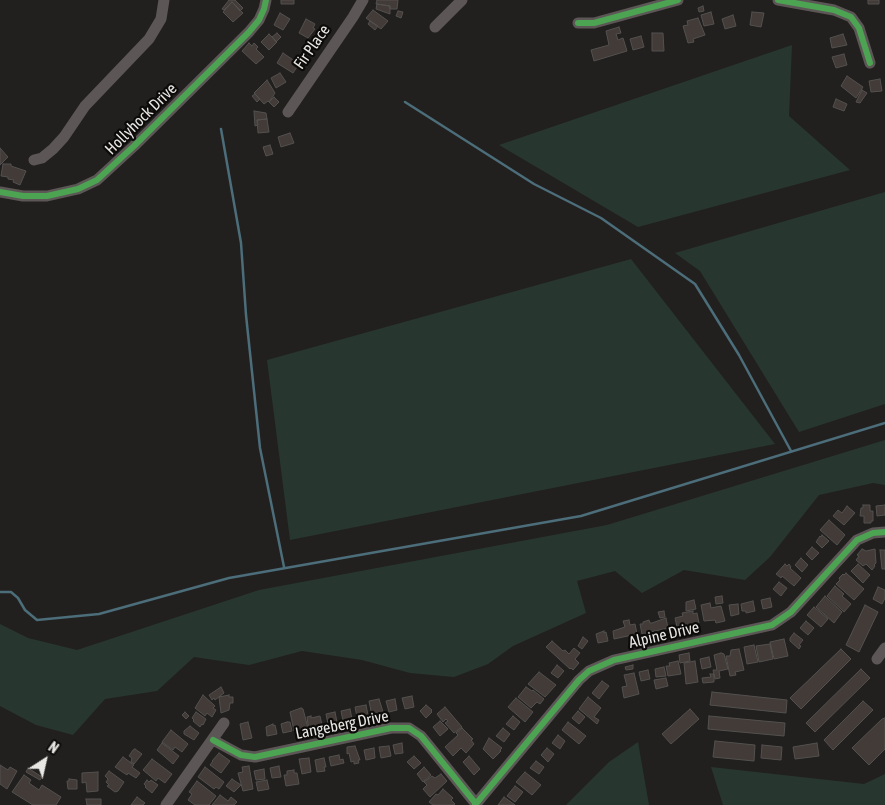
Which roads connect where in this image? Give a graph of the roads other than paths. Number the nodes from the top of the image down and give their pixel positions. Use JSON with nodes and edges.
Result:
{"nodes":[{"id":1,"x":164,"y":0,"type":"edge"},
{"id":2,"x":266,"y":0,"type":"edge"},
{"id":3,"x":363,"y":0,"type":"edge"},
{"id":4,"x":462,"y":0,"type":"edge"},
{"id":5,"x":678,"y":0,"type":"edge"},
{"id":6,"x":778,"y":0,"type":"edge"},
{"id":7,"x":835,"y":5,"type":"edge"},
{"id":8,"x":578,"y":23,"type":"dead end"},
{"id":9,"x":435,"y":26,"type":"dead end"},
{"id":10,"x":870,"y":63,"type":"dead end"},
{"id":11,"x":288,"y":112,"type":"dead end"},
{"id":12,"x":34,"y":160,"type":"dead end"},
{"id":13,"x":0,"y":192,"type":"edge"},
{"id":14,"x":885,"y":532,"type":"edge"},
{"id":15,"x":885,"y":648,"type":"edge"},
{"id":16,"x":877,"y":659,"type":"dead end"},
{"id":17,"x":224,"y":723,"type":"dead end"},
{"id":18,"x":213,"y":740,"type":"junction"},
{"id":19,"x":169,"y":802,"type":"edge"},
{"id":20,"x":476,"y":804,"type":"edge"},
{"id":21,"x":182,"y":805,"type":"edge"}],
"edges":[{"from":1,"to":12,"type":"street"},
{"from":2,"to":13,"type":"street","name":"Hollyhock Drive"},
{"from":3,"to":11,"type":"street","name":"Fir Place"},
{"from":4,"to":9,"type":"street"},
{"from":5,"to":8,"type":"street"},
{"from":6,"to":7,"type":"street"},
{"from":7,"to":10,"type":"street"},
{"from":14,"to":20,"type":"street","name":"Alpine Drive"},
{"from":15,"to":16,"type":"street"},
{"from":17,"to":18,"type":"street"},
{"from":18,"to":19,"type":"street"},
{"from":18,"to":20,"type":"street","name":"Langeberg Drive"},
{"from":19,"to":21,"type":"street"}]}
